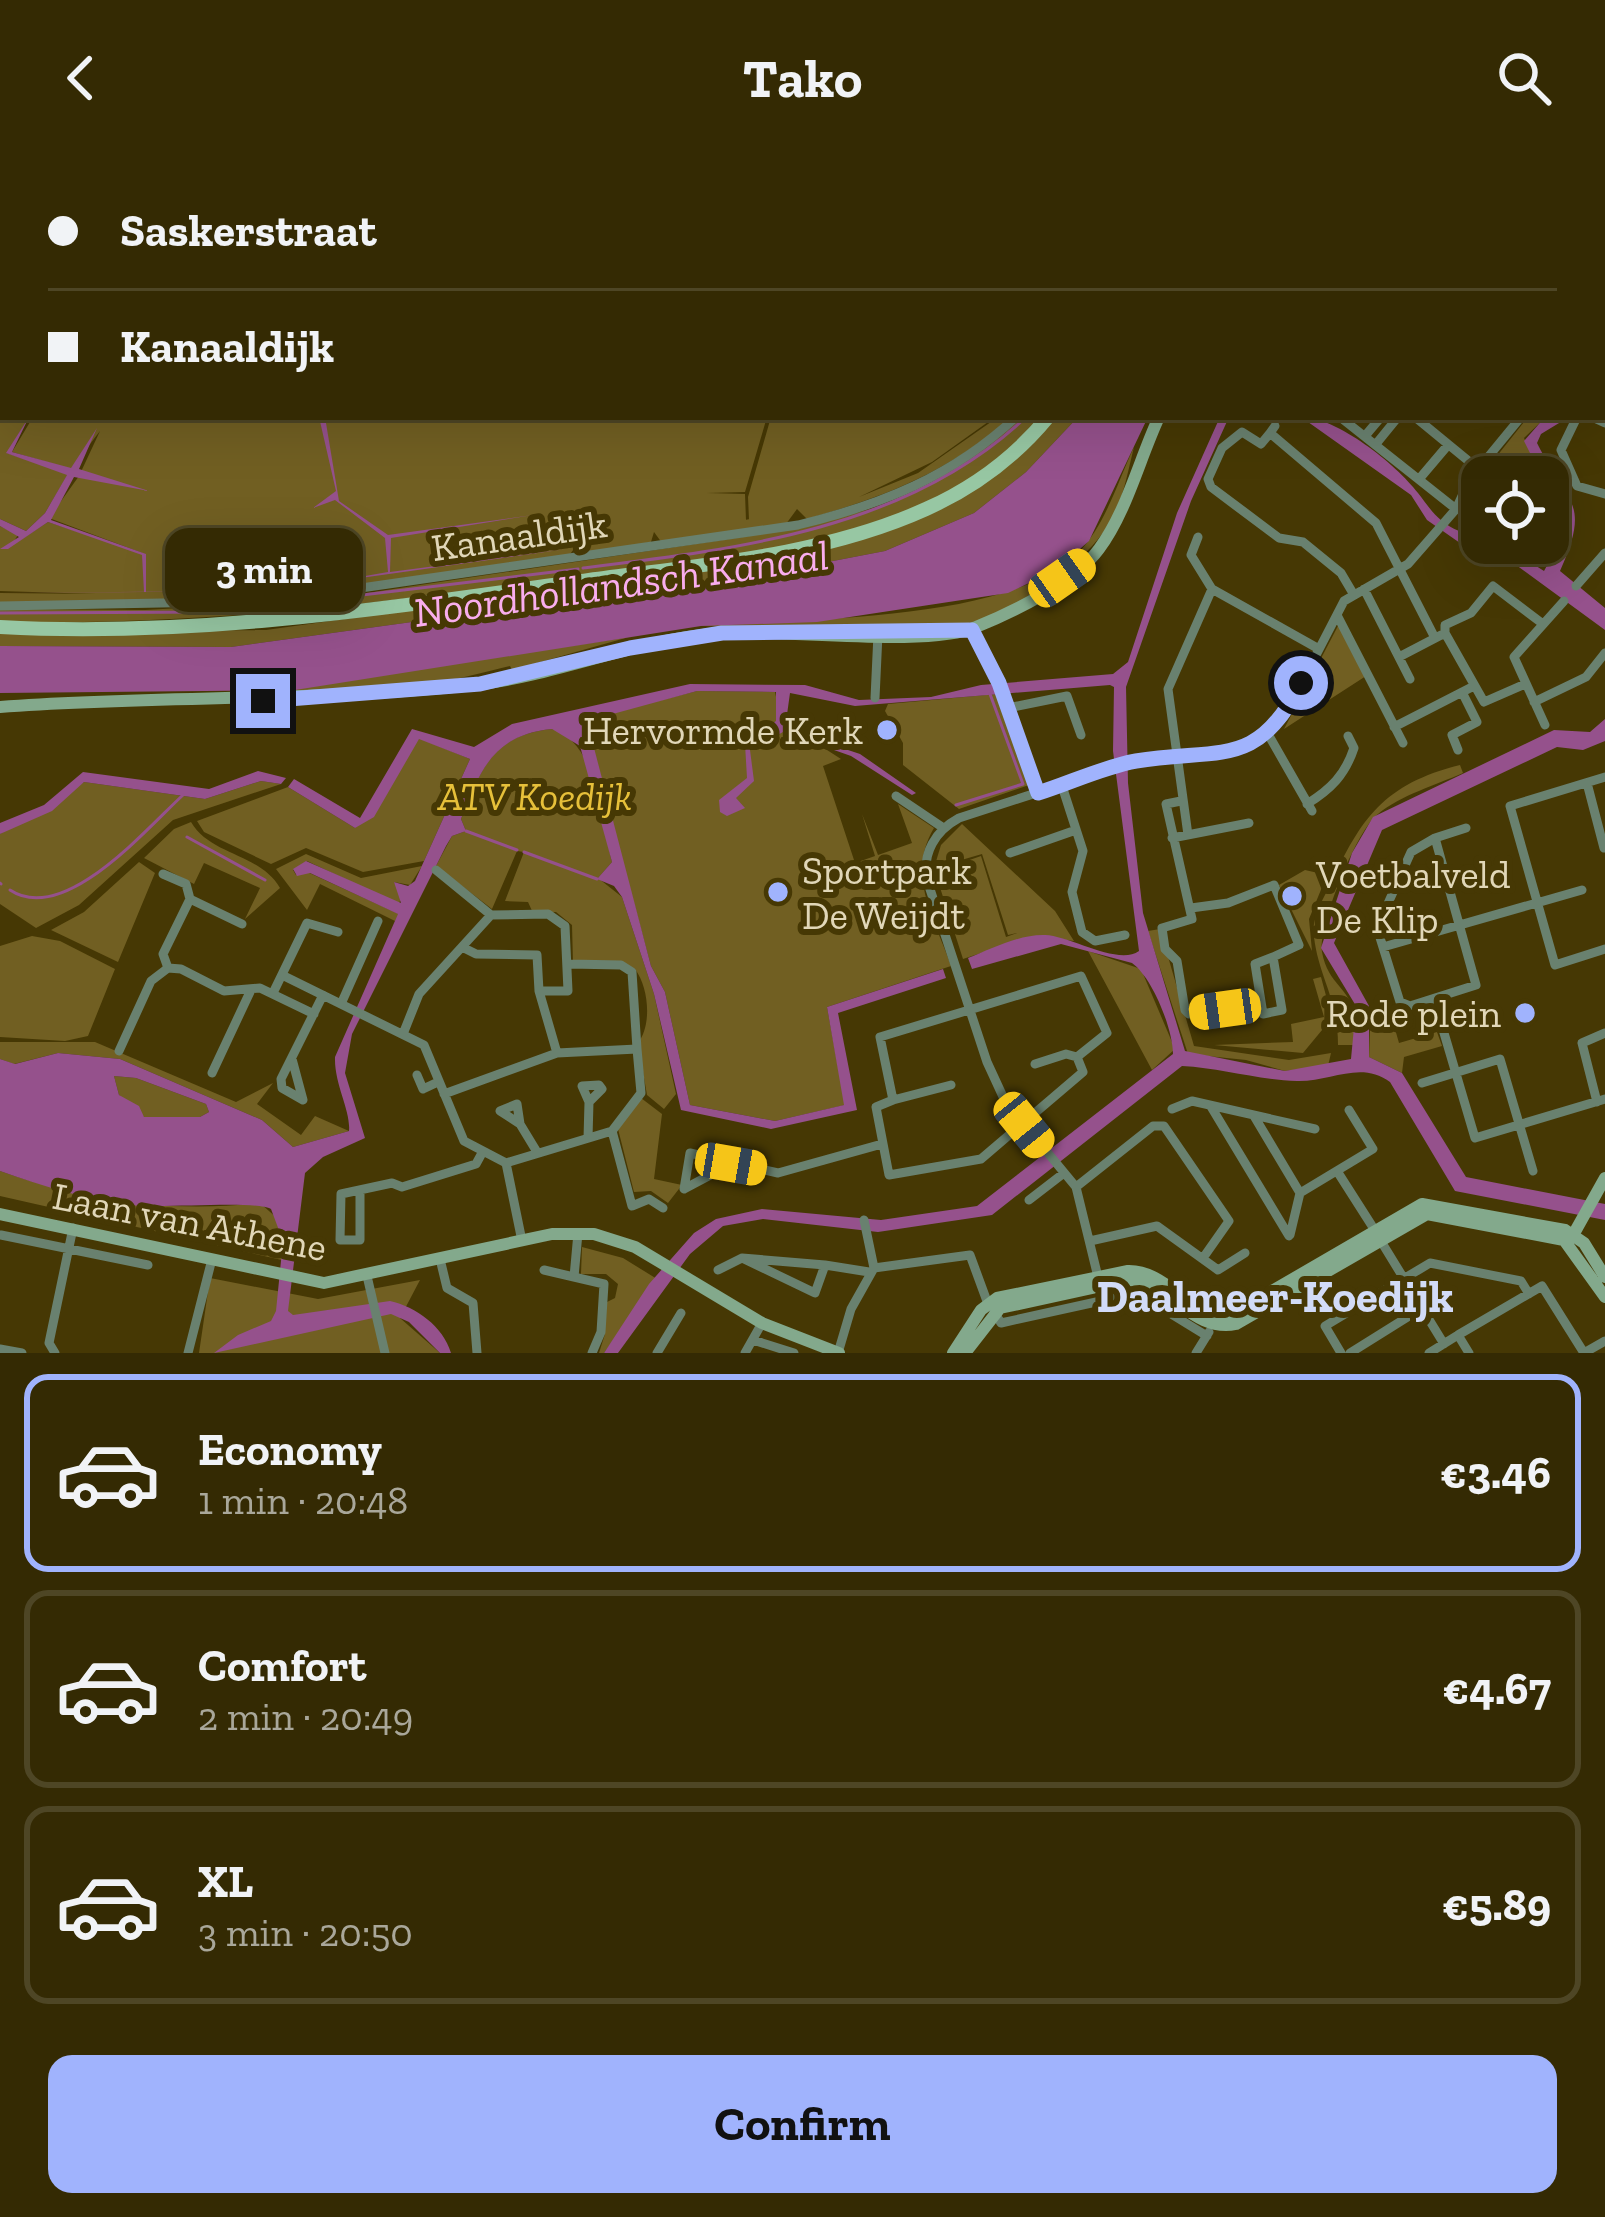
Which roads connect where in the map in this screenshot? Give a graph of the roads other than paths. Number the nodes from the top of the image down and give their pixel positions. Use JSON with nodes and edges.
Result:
{"nodes":[{"id":1,"x":1012,"y":420,"type":"edge"},
{"id":2,"x":1045,"y":420,"type":"edge"},
{"id":3,"x":1158,"y":420,"type":"edge"},
{"id":4,"x":1344,"y":420,"type":"edge"},
{"id":5,"x":1378,"y":420,"type":"edge"},
{"id":6,"x":1396,"y":420,"type":"edge"},
{"id":7,"x":1419,"y":420,"type":"edge"},
{"id":8,"x":1515,"y":420,"type":"edge"},
{"id":9,"x":1575,"y":420,"type":"edge"},
{"id":10,"x":1365,"y":436,"type":"junction"},
{"id":11,"x":1376,"y":444,"type":"junction"},
{"id":12,"x":1448,"y":445,"type":"junction"},
{"id":13,"x":1462,"y":456,"type":"edge"},
{"id":14,"x":1493,"y":456,"type":"edge"},
{"id":15,"x":1420,"y":478,"type":"junction"},
{"id":16,"x":1605,"y":494,"type":"edge"},
{"id":17,"x":1461,"y":502,"type":"edge"},
{"id":18,"x":1456,"y":509,"type":"junction"},
{"id":19,"x":1198,"y":537,"type":"dead end"},
{"id":20,"x":1605,"y":553,"type":"edge"},
{"id":21,"x":1399,"y":569,"type":"junction"},
{"id":22,"x":1576,"y":586,"type":"dead end"},
{"id":23,"x":1212,"y":590,"type":"junction"},
{"id":24,"x":1359,"y":592,"type":"junction"},
{"id":25,"x":1564,"y":601,"type":"dead end"},
{"id":26,"x":0,"y":606,"type":"edge"},
{"id":27,"x":1336,"y":615,"type":"junction"},
{"id":28,"x":1543,"y":625,"type":"junction"},
{"id":29,"x":0,"y":627,"type":"edge"},
{"id":30,"x":972,"y":630,"type":"junction"},
{"id":31,"x":878,"y":634,"type":"junction"},
{"id":32,"x":1440,"y":635,"type":"junction"},
{"id":33,"x":1318,"y":649,"type":"junction"},
{"id":34,"x":1605,"y":653,"type":"edge"},
{"id":35,"x":1399,"y":657,"type":"junction"},
{"id":36,"x":1410,"y":679,"type":"dead end"},
{"id":37,"x":1525,"y":684,"type":"junction"},
{"id":38,"x":1467,"y":689,"type":"junction"},
{"id":39,"x":875,"y":698,"type":"dead end"},
{"id":40,"x":1534,"y":702,"type":"junction"},
{"id":41,"x":0,"y":707,"type":"edge"},
{"id":42,"x":1008,"y":709,"type":"junction"},
{"id":43,"x":1545,"y":725,"type":"dead end"},
{"id":44,"x":1394,"y":727,"type":"junction"},
{"id":45,"x":1268,"y":734,"type":"junction"},
{"id":46,"x":1081,"y":735,"type":"dead end"},
{"id":47,"x":1348,"y":736,"type":"dead end"},
{"id":48,"x":1403,"y":743,"type":"dead end"},
{"id":49,"x":1458,"y":750,"type":"dead end"},
{"id":50,"x":1174,"y":760,"type":"junction"},
{"id":51,"x":1605,"y":777,"type":"edge"},
{"id":52,"x":1587,"y":783,"type":"junction"},
{"id":53,"x":1062,"y":786,"type":"junction"},
{"id":54,"x":1038,"y":793,"type":"junction"},
{"id":55,"x":896,"y":796,"type":"dead end"},
{"id":56,"x":1181,"y":801,"type":"junction"},
{"id":57,"x":1249,"y":823,"type":"dead end"},
{"id":58,"x":942,"y":827,"type":"junction"},
{"id":59,"x":1466,"y":828,"type":"dead end"},
{"id":60,"x":1076,"y":830,"type":"junction"},
{"id":61,"x":1188,"y":835,"type":"junction"},
{"id":62,"x":1172,"y":838,"type":"junction"},
{"id":63,"x":1435,"y":838,"type":"junction"},
{"id":64,"x":1604,"y":848,"type":"edge"},
{"id":65,"x":1010,"y":853,"type":"dead end"},
{"id":66,"x":436,"y":870,"type":"dead end"},
{"id":67,"x":163,"y":874,"type":"dead end"},
{"id":68,"x":1582,"y":890,"type":"dead end"},
{"id":69,"x":190,"y":899,"type":"junction"},
{"id":70,"x":1537,"y":902,"type":"junction"},
{"id":71,"x":1190,"y":908,"type":"junction"},
{"id":72,"x":491,"y":915,"type":"junction"},
{"id":73,"x":378,"y":921,"type":"dead end"},
{"id":74,"x":242,"y":924,"type":"dead end"},
{"id":75,"x":1459,"y":925,"type":"junction"},
{"id":76,"x":338,"y":932,"type":"dead end"},
{"id":77,"x":1125,"y":935,"type":"dead end"},
{"id":78,"x":462,"y":947,"type":"junction"},
{"id":79,"x":1383,"y":947,"type":"junction"},
{"id":80,"x":1605,"y":949,"type":"edge"},
{"id":81,"x":1273,"y":956,"type":"junction"},
{"id":82,"x":569,"y":964,"type":"junction"},
{"id":83,"x":168,"y":968,"type":"junction"},
{"id":84,"x":283,"y":975,"type":"junction"},
{"id":85,"x":538,"y":991,"type":"junction"},
{"id":86,"x":250,"y":992,"type":"junction"},
{"id":87,"x":273,"y":994,"type":"junction"},
{"id":88,"x":323,"y":995,"type":"junction"},
{"id":89,"x":1434,"y":998,"type":"junction"},
{"id":90,"x":1261,"y":1004,"type":"junction"},
{"id":91,"x":345,"y":1006,"type":"junction"},
{"id":92,"x":969,"y":1007,"type":"junction"},
{"id":93,"x":314,"y":1014,"type":"junction"},
{"id":94,"x":1605,"y":1033,"type":"edge"},
{"id":95,"x":403,"y":1034,"type":"junction"},
{"id":96,"x":637,"y":1049,"type":"junction"},
{"id":97,"x":119,"y":1051,"type":"dead end"},
{"id":98,"x":557,"y":1053,"type":"junction"},
{"id":99,"x":291,"y":1058,"type":"dead end"},
{"id":100,"x":1077,"y":1058,"type":"junction"},
{"id":101,"x":1035,"y":1064,"type":"dead end"},
{"id":102,"x":212,"y":1073,"type":"dead end"},
{"id":103,"x":1454,"y":1073,"type":"junction"},
{"id":104,"x":417,"y":1075,"type":"dead end"},
{"id":105,"x":438,"y":1082,"type":"junction"},
{"id":106,"x":1422,"y":1083,"type":"dead end"},
{"id":107,"x":951,"y":1085,"type":"dead end"},
{"id":108,"x":423,"y":1089,"type":"junction"},
{"id":109,"x":444,"y":1094,"type":"junction"},
{"id":110,"x":893,"y":1100,"type":"junction"},
{"id":111,"x":1601,"y":1100,"type":"edge"},
{"id":112,"x":589,"y":1102,"type":"dead end"},
{"id":113,"x":1210,"y":1105,"type":"junction"},
{"id":114,"x":430,"y":1106,"type":"dead end"},
{"id":115,"x":1172,"y":1109,"type":"dead end"},
{"id":116,"x":1349,"y":1110,"type":"dead end"},
{"id":117,"x":1254,"y":1116,"type":"junction"},
{"id":118,"x":520,"y":1124,"type":"dead end"},
{"id":119,"x":1024,"y":1125,"type":"junction"},
{"id":120,"x":1519,"y":1125,"type":"junction"},
{"id":121,"x":1315,"y":1129,"type":"dead end"},
{"id":122,"x":612,"y":1131,"type":"junction"},
{"id":123,"x":588,"y":1138,"type":"junction"},
{"id":124,"x":882,"y":1144,"type":"junction"},
{"id":125,"x":537,"y":1152,"type":"junction"},
{"id":126,"x":482,"y":1153,"type":"junction"},
{"id":127,"x":506,"y":1163,"type":"junction"},
{"id":128,"x":731,"y":1164,"type":"junction"},
{"id":129,"x":1062,"y":1171,"type":"junction"},
{"id":130,"x":1337,"y":1171,"type":"junction"},
{"id":131,"x":1533,"y":1171,"type":"dead end"},
{"id":132,"x":1605,"y":1178,"type":"edge"},
{"id":133,"x":1076,"y":1187,"type":"junction"},
{"id":134,"x":360,"y":1190,"type":"junction"},
{"id":135,"x":1300,"y":1193,"type":"junction"},
{"id":136,"x":1029,"y":1200,"type":"dead end"},
{"id":137,"x":663,"y":1208,"type":"dead end"},
{"id":138,"x":0,"y":1214,"type":"edge"},
{"id":139,"x":864,"y":1220,"type":"dead end"},
{"id":140,"x":73,"y":1228,"type":"junction"},
{"id":141,"x":578,"y":1233,"type":"junction"},
{"id":142,"x":1376,"y":1233,"type":"junction"},
{"id":143,"x":1,"y":1235,"type":"edge"},
{"id":144,"x":1571,"y":1239,"type":"junction"},
{"id":145,"x":522,"y":1240,"type":"junction"},
{"id":146,"x":1090,"y":1241,"type":"junction"},
{"id":147,"x":70,"y":1250,"type":"junction"},
{"id":148,"x":1245,"y":1252,"type":"dead end"},
{"id":149,"x":742,"y":1258,"type":"junction"},
{"id":150,"x":1203,"y":1258,"type":"junction"},
{"id":151,"x":440,"y":1259,"type":"junction"},
{"id":152,"x":211,"y":1263,"type":"junction"},
{"id":153,"x":148,"y":1265,"type":"dead end"},
{"id":154,"x":826,"y":1265,"type":"junction"},
{"id":155,"x":544,"y":1270,"type":"dead end"},
{"id":156,"x":718,"y":1270,"type":"dead end"},
{"id":157,"x":871,"y":1270,"type":"junction"},
{"id":158,"x":367,"y":1276,"type":"junction"},
{"id":159,"x":574,"y":1277,"type":"junction"},
{"id":160,"x":1605,"y":1277,"type":"edge"},
{"id":161,"x":1404,"y":1278,"type":"junction"},
{"id":162,"x":1099,"y":1282,"type":"junction"},
{"id":163,"x":1528,"y":1294,"type":"junction"},
{"id":164,"x":1605,"y":1297,"type":"edge"},
{"id":165,"x":991,"y":1308,"type":"junction"},
{"id":166,"x":1422,"y":1308,"type":"junction"},
{"id":167,"x":681,"y":1313,"type":"dead end"},
{"id":168,"x":763,"y":1323,"type":"junction"},
{"id":169,"x":1212,"y":1326,"type":"junction"},
{"id":170,"x":1458,"y":1335,"type":"junction"},
{"id":171,"x":753,"y":1340,"type":"junction"},
{"id":172,"x":1605,"y":1341,"type":"edge"},
{"id":173,"x":1444,"y":1344,"type":"junction"},
{"id":174,"x":0,"y":1348,"type":"edge"},
{"id":175,"x":22,"y":1353,"type":"edge"},
{"id":176,"x":55,"y":1353,"type":"edge"},
{"id":177,"x":188,"y":1353,"type":"edge"},
{"id":178,"x":385,"y":1353,"type":"edge"},
{"id":179,"x":477,"y":1353,"type":"edge"},
{"id":180,"x":592,"y":1353,"type":"edge"},
{"id":181,"x":657,"y":1353,"type":"edge"},
{"id":182,"x":745,"y":1353,"type":"edge"},
{"id":183,"x":794,"y":1353,"type":"edge"},
{"id":184,"x":838,"y":1353,"type":"edge"},
{"id":185,"x":953,"y":1353,"type":"edge"},
{"id":186,"x":965,"y":1353,"type":"edge"},
{"id":187,"x":1196,"y":1353,"type":"edge"},
{"id":188,"x":1345,"y":1353,"type":"edge"},
{"id":189,"x":1429,"y":1353,"type":"edge"},
{"id":190,"x":1469,"y":1353,"type":"edge"},
{"id":191,"x":1584,"y":1353,"type":"edge"}],
"edges":[{"from":1,"to":26,"type":"street","name":"Kanaaldijk"},
{"from":2,"to":29,"type":"main road","name":"Kanaaldijk"},
{"from":3,"to":30,"type":"street"},
{"from":4,"to":10,"type":"street"},
{"from":5,"to":10,"type":"street"},
{"from":6,"to":11,"type":"street"},
{"from":7,"to":12,"type":"street"},
{"from":8,"to":14,"type":"street"},
{"from":9,"to":16,"type":"street"},
{"from":10,"to":11,"type":"street"},
{"from":11,"to":15,"type":"street"},
{"from":12,"to":13,"type":"street"},
{"from":12,"to":15,"type":"street"},
{"from":15,"to":18,"type":"street"},
{"from":17,"to":18,"type":"street"},
{"from":18,"to":21,"type":"street"},
{"from":19,"to":23,"type":"street"},
{"from":20,"to":22,"type":"street"},
{"from":21,"to":24,"type":"street"},
{"from":21,"to":24,"type":"street"},
{"from":21,"to":32,"type":"street"},
{"from":23,"to":33,"type":"street"},
{"from":23,"to":50,"type":"street"},
{"from":24,"to":27,"type":"street"},
{"from":24,"to":35,"type":"street"},
{"from":25,"to":28,"type":"street"},
{"from":27,"to":33,"type":"street"},
{"from":27,"to":44,"type":"street"},
{"from":28,"to":32,"type":"street"},
{"from":28,"to":37,"type":"street"},
{"from":30,"to":31,"type":"street"},
{"from":30,"to":42,"type":"street"},
{"from":31,"to":39,"type":"street"},
{"from":31,"to":41,"type":"street"},
{"from":32,"to":35,"type":"street"},
{"from":32,"to":38,"type":"street"},
{"from":33,"to":45,"type":"street"},
{"from":34,"to":40,"type":"street"},
{"from":35,"to":36,"type":"street"},
{"from":37,"to":38,"type":"street"},
{"from":37,"to":40,"type":"street"},
{"from":38,"to":44,"type":"street"},
{"from":38,"to":49,"type":"street"},
{"from":40,"to":43,"type":"street"},
{"from":42,"to":46,"type":"street"},
{"from":42,"to":54,"type":"street"},
{"from":44,"to":48,"type":"street"},
{"from":45,"to":47,"type":"street"},
{"from":45,"to":50,"type":"street"},
{"from":50,"to":53,"type":"street"},
{"from":50,"to":56,"type":"street"},
{"from":51,"to":52,"type":"street"},
{"from":52,"to":64,"type":"street"},
{"from":52,"to":70,"type":"street"},
{"from":53,"to":54,"type":"street"},
{"from":53,"to":60,"type":"street"},
{"from":54,"to":58,"type":"street"},
{"from":55,"to":58,"type":"street"},
{"from":56,"to":61,"type":"street"},
{"from":56,"to":62,"type":"street"},
{"from":57,"to":61,"type":"street"},
{"from":58,"to":92,"type":"street"},
{"from":59,"to":63,"type":"street"},
{"from":60,"to":65,"type":"street"},
{"from":60,"to":77,"type":"street"},
{"from":61,"to":62,"type":"street"},
{"from":62,"to":71,"type":"street"},
{"from":63,"to":75,"type":"street"},
{"from":63,"to":79,"type":"street"},
{"from":66,"to":72,"type":"street"},
{"from":67,"to":69,"type":"street"},
{"from":68,"to":70,"type":"street"},
{"from":69,"to":74,"type":"street"},
{"from":69,"to":83,"type":"street"},
{"from":70,"to":75,"type":"street"},
{"from":70,"to":80,"type":"street"},
{"from":71,"to":81,"type":"street"},
{"from":71,"to":90,"type":"street"},
{"from":72,"to":78,"type":"street"},
{"from":72,"to":82,"type":"street"},
{"from":73,"to":91,"type":"street"},
{"from":75,"to":79,"type":"street"},
{"from":75,"to":89,"type":"street"},
{"from":76,"to":84,"type":"street"},
{"from":78,"to":85,"type":"street"},
{"from":78,"to":95,"type":"street"},
{"from":79,"to":89,"type":"street"},
{"from":81,"to":90,"type":"street"},
{"from":81,"to":90,"type":"street"},
{"from":82,"to":85,"type":"street"},
{"from":82,"to":96,"type":"street"},
{"from":83,"to":86,"type":"street"},
{"from":83,"to":97,"type":"street"},
{"from":84,"to":87,"type":"street"},
{"from":84,"to":88,"type":"street"},
{"from":85,"to":98,"type":"street"},
{"from":86,"to":87,"type":"street"},
{"from":86,"to":102,"type":"street"},
{"from":87,"to":93,"type":"street"},
{"from":88,"to":91,"type":"street"},
{"from":88,"to":93,"type":"street"},
{"from":89,"to":103,"type":"street"},
{"from":91,"to":95,"type":"street"},
{"from":92,"to":100,"type":"street"},
{"from":92,"to":110,"type":"street"},
{"from":92,"to":119,"type":"street"},
{"from":93,"to":99,"type":"street"},
{"from":94,"to":111,"type":"street"},
{"from":95,"to":105,"type":"street"},
{"from":96,"to":98,"type":"street"},
{"from":96,"to":122,"type":"street"},
{"from":98,"to":109,"type":"street"},
{"from":100,"to":101,"type":"street"},
{"from":100,"to":119,"type":"street"},
{"from":103,"to":106,"type":"street"},
{"from":103,"to":120,"type":"street"},
{"from":103,"to":120,"type":"street"},
{"from":104,"to":108,"type":"street"},
{"from":105,"to":108,"type":"street"},
{"from":105,"to":109,"type":"street"},
{"from":107,"to":110,"type":"street"},
{"from":108,"to":114,"type":"street"},
{"from":109,"to":126,"type":"street"},
{"from":110,"to":124,"type":"street"},
{"from":111,"to":120,"type":"street"},
{"from":112,"to":123,"type":"street"},
{"from":113,"to":115,"type":"street"},
{"from":113,"to":117,"type":"street"},
{"from":113,"to":135,"type":"street"},
{"from":116,"to":130,"type":"street"},
{"from":117,"to":121,"type":"street"},
{"from":117,"to":135,"type":"street"},
{"from":118,"to":125,"type":"street"},
{"from":119,"to":124,"type":"street"},
{"from":119,"to":129,"type":"street"},
{"from":120,"to":131,"type":"street"},
{"from":122,"to":123,"type":"street"},
{"from":122,"to":137,"type":"street"},
{"from":123,"to":125,"type":"street"},
{"from":124,"to":128,"type":"street"},
{"from":125,"to":127,"type":"street"},
{"from":126,"to":127,"type":"street"},
{"from":126,"to":134,"type":"street"},
{"from":127,"to":145,"type":"street"},
{"from":128,"to":128,"type":"street"},
{"from":129,"to":133,"type":"street"},
{"from":129,"to":136,"type":"street"},
{"from":130,"to":135,"type":"street"},
{"from":130,"to":142,"type":"street"},
{"from":132,"to":144,"type":"street"},
{"from":133,"to":146,"type":"street"},
{"from":133,"to":150,"type":"street"},
{"from":134,"to":134,"type":"street"},
{"from":138,"to":140,"type":"street","name":"Laan van Athene"},
{"from":139,"to":157,"type":"street"},
{"from":140,"to":147,"type":"street"},
{"from":140,"to":152,"type":"street","name":"Laan van Athene"},
{"from":141,"to":145,"type":"street","name":"Laan van Athene"},
{"from":141,"to":159,"type":"street"},
{"from":141,"to":168,"type":"street","name":"Laan van Athene"},
{"from":142,"to":144,"type":"street"},
{"from":142,"to":161,"type":"street"},
{"from":142,"to":169,"type":"street"},
{"from":143,"to":147,"type":"street"},
{"from":144,"to":160,"type":"street"},
{"from":144,"to":164,"type":"street"},
{"from":145,"to":151,"type":"street","name":"Laan van Athene"},
{"from":146,"to":150,"type":"street"},
{"from":146,"to":162,"type":"street"},
{"from":147,"to":153,"type":"street"},
{"from":147,"to":176,"type":"street"},
{"from":148,"to":150,"type":"street"},
{"from":149,"to":154,"type":"street"},
{"from":149,"to":154,"type":"street"},
{"from":149,"to":156,"type":"street"},
{"from":151,"to":158,"type":"street","name":"Laan van Athene"},
{"from":151,"to":179,"type":"street"},
{"from":152,"to":158,"type":"street","name":"Laan van Athene"},
{"from":152,"to":177,"type":"street"},
{"from":154,"to":157,"type":"street"},
{"from":155,"to":159,"type":"street"},
{"from":157,"to":165,"type":"street"},
{"from":157,"to":184,"type":"street"},
{"from":158,"to":178,"type":"street"},
{"from":159,"to":180,"type":"street"},
{"from":161,"to":163,"type":"street"},
{"from":161,"to":166,"type":"street"},
{"from":161,"to":188,"type":"street"},
{"from":162,"to":165,"type":"street"},
{"from":162,"to":169,"type":"street"},
{"from":163,"to":170,"type":"street"},
{"from":163,"to":191,"type":"street"},
{"from":165,"to":169,"type":"street"},
{"from":165,"to":185,"type":"street"},
{"from":165,"to":186,"type":"street"},
{"from":166,"to":173,"type":"street"},
{"from":166,"to":188,"type":"street"},
{"from":167,"to":181,"type":"street"},
{"from":168,"to":171,"type":"street"},
{"from":168,"to":184,"type":"street","name":"Laan van Athene"},
{"from":169,"to":187,"type":"street"},
{"from":170,"to":173,"type":"street"},
{"from":170,"to":190,"type":"street"},
{"from":171,"to":182,"type":"street"},
{"from":171,"to":183,"type":"street"},
{"from":172,"to":191,"type":"street"},
{"from":173,"to":189,"type":"street"},
{"from":174,"to":175,"type":"street"}]}
